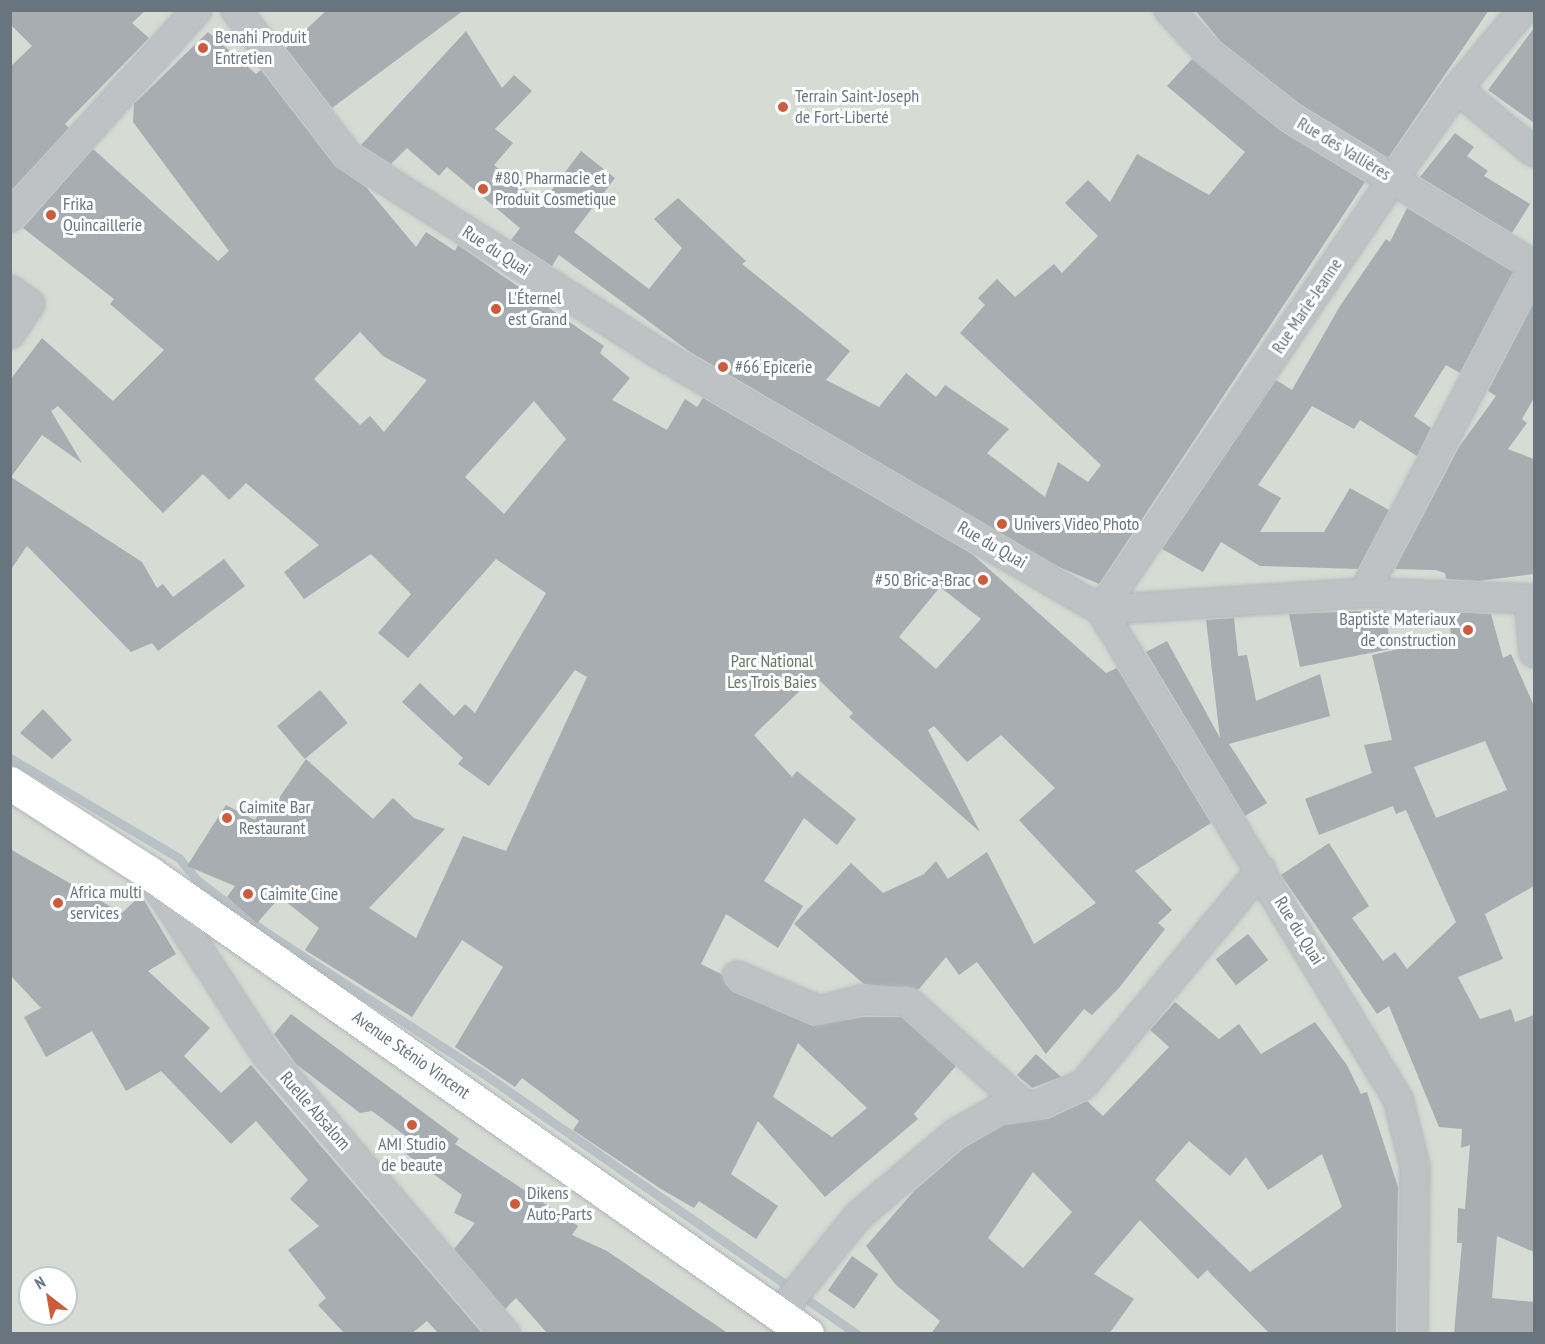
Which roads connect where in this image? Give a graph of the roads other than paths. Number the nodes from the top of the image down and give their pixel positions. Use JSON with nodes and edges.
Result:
{"nodes":[{"id":1,"x":197,"y":10,"type":"edge"},
{"id":2,"x":236,"y":10,"type":"edge"},
{"id":3,"x":1169,"y":10,"type":"edge"},
{"id":4,"x":1523,"y":10,"type":"edge"},
{"id":5,"x":1457,"y":89,"type":"junction"},
{"id":6,"x":1534,"y":152,"type":"edge"},
{"id":7,"x":1393,"y":178,"type":"junction"},
{"id":8,"x":10,"y":217,"type":"edge"},
{"id":9,"x":1534,"y":267,"type":"edge"},
{"id":10,"x":20,"y":297,"type":"edge"},
{"id":11,"x":10,"y":334,"type":"edge"},
{"id":12,"x":1364,"y":594,"type":"junction"},
{"id":13,"x":1532,"y":599,"type":"edge"},
{"id":14,"x":1101,"y":609,"type":"junction"},
{"id":15,"x":1534,"y":653,"type":"edge"},
{"id":16,"x":10,"y":783,"type":"edge"},
{"id":17,"x":1261,"y":870,"type":"junction"},
{"id":18,"x":148,"y":872,"type":"junction"},
{"id":19,"x":737,"y":976,"type":"dead end"},
{"id":20,"x":1025,"y":1106,"type":"junction"},
{"id":21,"x":779,"y":1314,"type":"junction"},
{"id":22,"x":506,"y":1334,"type":"edge"},
{"id":23,"x":807,"y":1334,"type":"edge"},
{"id":24,"x":1413,"y":1334,"type":"edge"}],
"edges":[{"from":1,"to":8,"type":"street"},
{"from":2,"to":14,"type":"street","name":"Rue du Quai"},
{"from":3,"to":7,"type":"street","name":"Rue des Vallières"},
{"from":4,"to":5,"type":"street","name":"Rue Marie-Jeanne"},
{"from":5,"to":6,"type":"street"},
{"from":5,"to":7,"type":"street","name":"Rue Marie-Jeanne"},
{"from":7,"to":9,"type":"street","name":"Rue des Vallières"},
{"from":7,"to":14,"type":"street","name":"Rue Marie-Jeanne"},
{"from":9,"to":12,"type":"street"},
{"from":10,"to":11,"type":"street"},
{"from":12,"to":13,"type":"street"},
{"from":12,"to":14,"type":"street"},
{"from":13,"to":15,"type":"street"},
{"from":14,"to":17,"type":"street","name":"Rue du Quai"},
{"from":16,"to":18,"type":"main road","name":"Avenue Sténio Vincent"},
{"from":17,"to":20,"type":"street"},
{"from":17,"to":24,"type":"street","name":"Rue du Quai"},
{"from":18,"to":21,"type":"main road","name":"Avenue Sténio Vincent"},
{"from":18,"to":22,"type":"street","name":"Ruelle Absalom"},
{"from":19,"to":20,"type":"street"},
{"from":20,"to":21,"type":"street"},
{"from":21,"to":23,"type":"main road","name":"Avenue Sténio Vincent"}]}
